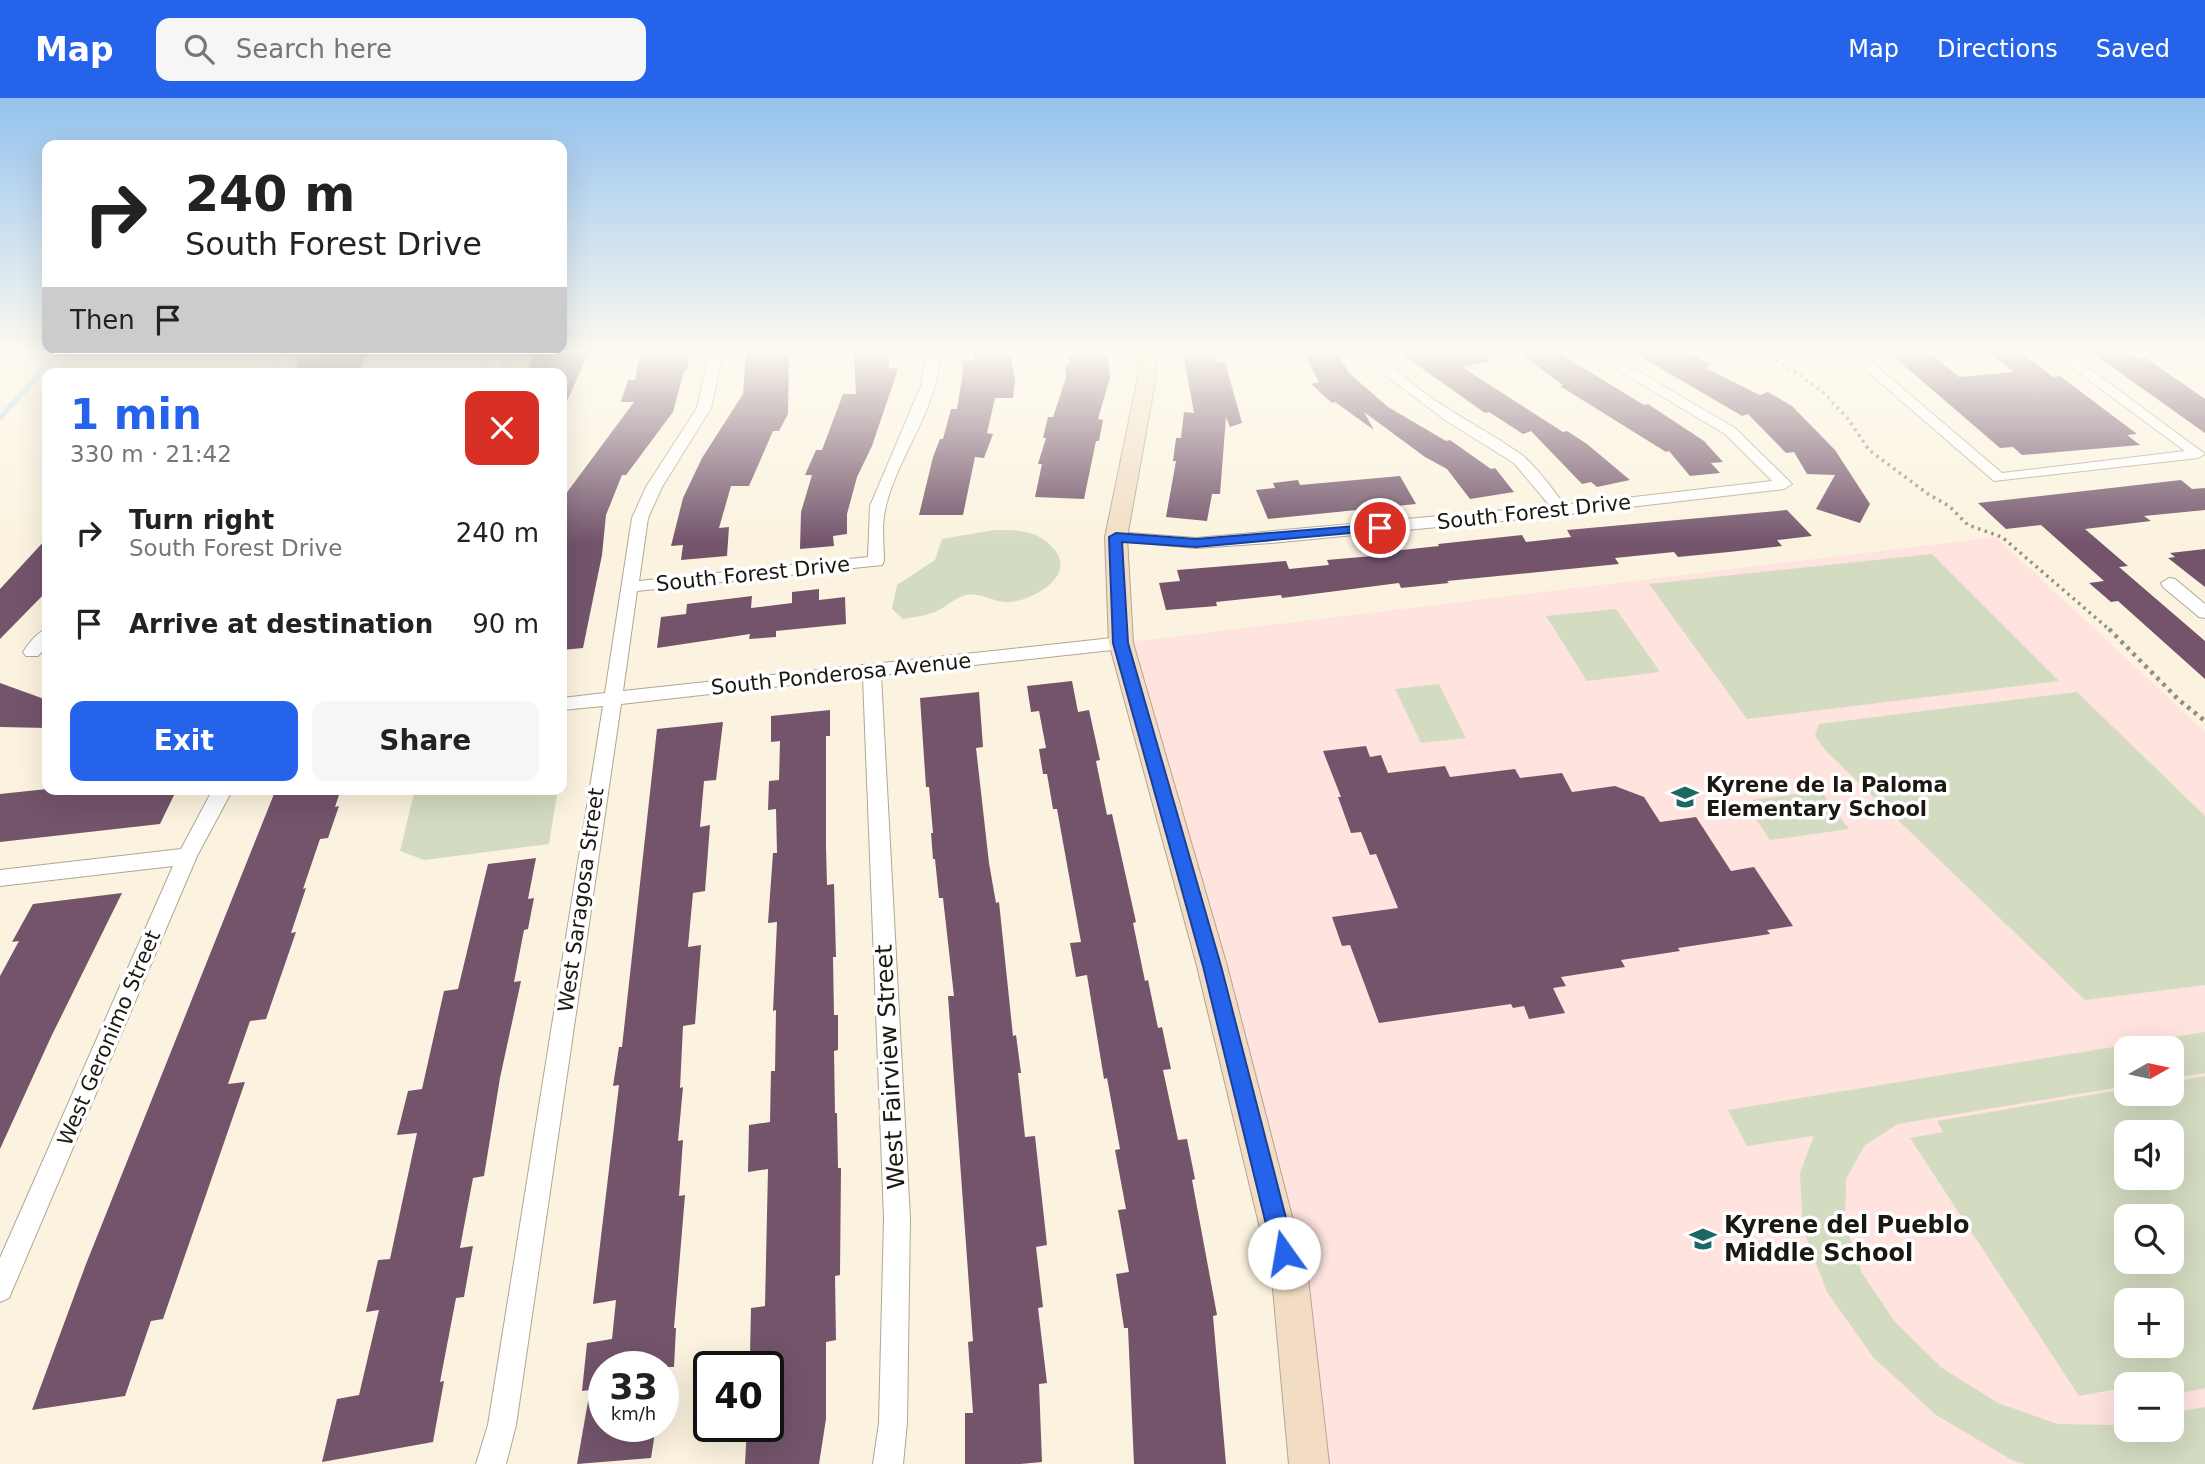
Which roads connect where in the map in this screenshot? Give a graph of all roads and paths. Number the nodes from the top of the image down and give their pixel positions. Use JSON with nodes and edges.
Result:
{"nodes":[{"id":1,"x":699,"y":416,"type":"edge"},
{"id":2,"x":916,"y":416,"type":"edge"},
{"id":3,"x":1139,"y":416,"type":"edge"},
{"id":4,"x":1448,"y":416,"type":"edge"},
{"id":5,"x":1704,"y":416,"type":"edge"},
{"id":6,"x":1845,"y":416,"type":"edge"},
{"id":7,"x":1926,"y":416,"type":"edge"},
{"id":8,"x":2145,"y":416,"type":"edge"},
{"id":9,"x":1561,"y":510,"type":"junction"},
{"id":10,"x":1116,"y":537,"type":"junction"},
{"id":11,"x":2169,"y":583,"type":"dead end"},
{"id":12,"x":629,"y":587,"type":"junction"},
{"id":13,"x":2202,"y":608,"type":"edge"},
{"id":14,"x":1121,"y":643,"type":"junction"},
{"id":15,"x":872,"y":671,"type":"junction"},
{"id":16,"x":611,"y":699,"type":"junction"},
{"id":17,"x":567,"y":703,"type":"edge"},
{"id":18,"x":2205,"y":721,"type":"edge"},
{"id":19,"x":220,"y":795,"type":"edge"},
{"id":20,"x":187,"y":856,"type":"junction"},
{"id":21,"x":0,"y":878,"type":"edge"},
{"id":22,"x":0,"y":1289,"type":"edge"},
{"id":23,"x":491,"y":1464,"type":"edge"},
{"id":24,"x":888,"y":1464,"type":"edge"},
{"id":25,"x":1309,"y":1464,"type":"edge"}],
"edges":[{"from":1,"to":12,"type":"street","name":"West Saragosa Street"},
{"from":2,"to":12,"type":"street","name":"South Forest Drive"},
{"from":3,"to":10,"type":"street"},
{"from":4,"to":9,"type":"street"},
{"from":5,"to":9,"type":"street","name":"South Forest Drive"},
{"from":6,"to":18,"type":"path"},
{"from":7,"to":8,"type":"street"},
{"from":9,"to":10,"type":"street","name":"South Forest Drive"},
{"from":10,"to":14,"type":"street"},
{"from":11,"to":13,"type":"street"},
{"from":12,"to":16,"type":"street","name":"West Saragosa Street"},
{"from":14,"to":15,"type":"street","name":"South Ponderosa Avenue"},
{"from":14,"to":25,"type":"street"},
{"from":15,"to":16,"type":"street","name":"South Ponderosa Avenue"},
{"from":15,"to":24,"type":"street","name":"West Fairview Street"},
{"from":16,"to":17,"type":"street","name":"South Ponderosa Avenue"},
{"from":16,"to":23,"type":"street","name":"West Saragosa Street"},
{"from":19,"to":20,"type":"street","name":"West Geronimo Street"},
{"from":20,"to":21,"type":"street"},
{"from":20,"to":22,"type":"street","name":"West Geronimo Street"}]}
